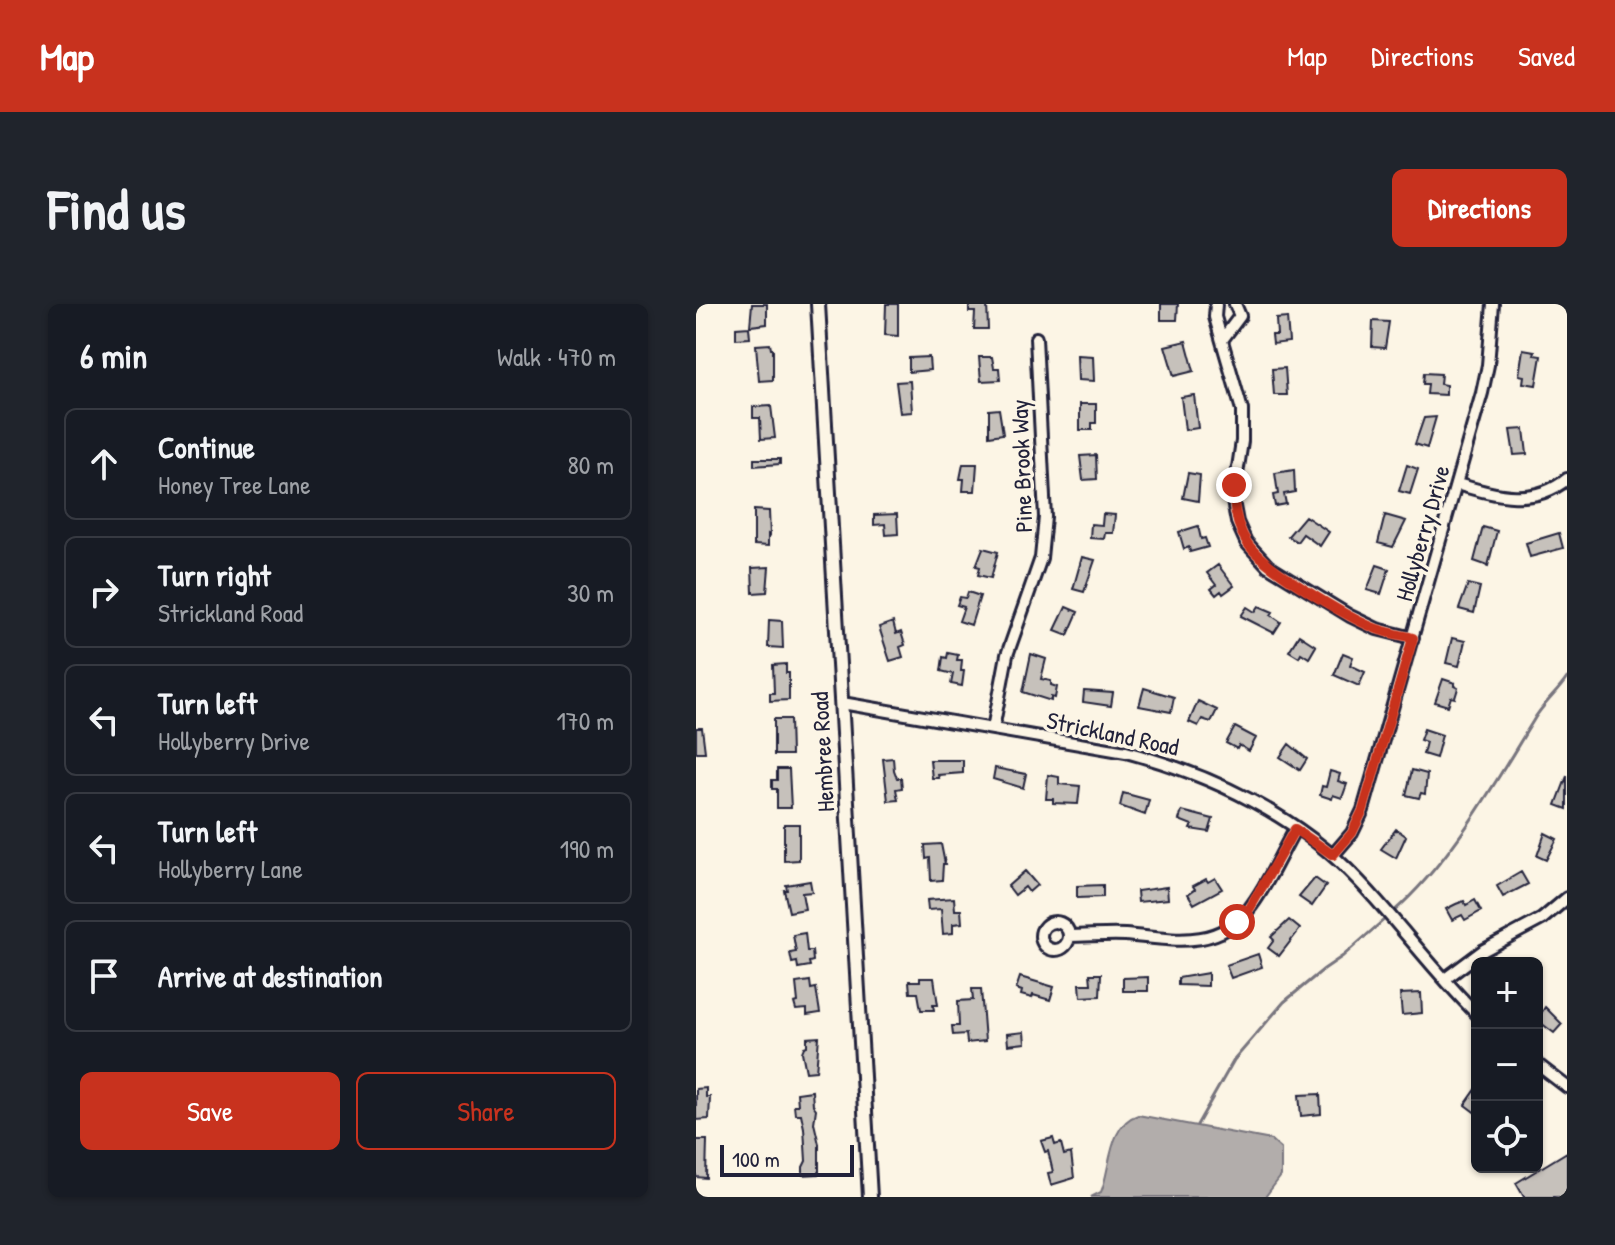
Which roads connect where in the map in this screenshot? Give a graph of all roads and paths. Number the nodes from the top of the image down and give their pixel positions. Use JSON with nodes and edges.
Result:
{"nodes":[{"id":1,"x":818,"y":304,"type":"edge"},
{"id":2,"x":1216,"y":304,"type":"edge"},
{"id":3,"x":1235,"y":304,"type":"edge"},
{"id":4,"x":1493,"y":304,"type":"edge"},
{"id":5,"x":1036,"y":338,"type":"dead end"},
{"id":6,"x":1222,"y":340,"type":"junction"},
{"id":7,"x":1567,"y":479,"type":"edge"},
{"id":8,"x":1457,"y":484,"type":"junction"},
{"id":9,"x":1413,"y":638,"type":"junction"},
{"id":10,"x":842,"y":703,"type":"junction"},
{"id":11,"x":993,"y":729,"type":"junction"},
{"id":12,"x":1295,"y":829,"type":"junction"},
{"id":13,"x":1333,"y":855,"type":"junction"},
{"id":14,"x":1567,"y":898,"type":"edge"},
{"id":15,"x":1069,"y":936,"type":"dead end"},
{"id":16,"x":1445,"y":979,"type":"junction"},
{"id":17,"x":1471,"y":1007,"type":"edge"},
{"id":18,"x":1543,"y":1069,"type":"edge"},
{"id":19,"x":1567,"y":1087,"type":"edge"},
{"id":20,"x":870,"y":1197,"type":"edge"}],
"edges":[{"from":1,"to":10,"type":"street","name":"Hembree Road"},
{"from":2,"to":6,"type":"street"},
{"from":3,"to":6,"type":"street"},
{"from":4,"to":8,"type":"street","name":"Hollyberry Drive"},
{"from":5,"to":11,"type":"street","name":"Pine Brook Way"},
{"from":6,"to":9,"type":"street"},
{"from":7,"to":8,"type":"street"},
{"from":8,"to":9,"type":"street","name":"Hollyberry Drive"},
{"from":9,"to":13,"type":"street","name":"Hollyberry Drive"},
{"from":10,"to":11,"type":"street","name":"Strickland Road"},
{"from":10,"to":20,"type":"street","name":"Hembree Road"},
{"from":11,"to":12,"type":"street","name":"Strickland Road"},
{"from":12,"to":13,"type":"street","name":"Strickland Road"},
{"from":12,"to":15,"type":"street"},
{"from":13,"to":16,"type":"street","name":"Strickland Road"},
{"from":14,"to":16,"type":"street"},
{"from":16,"to":17,"type":"street","name":"Strickland Road"},
{"from":18,"to":19,"type":"street"}]}
